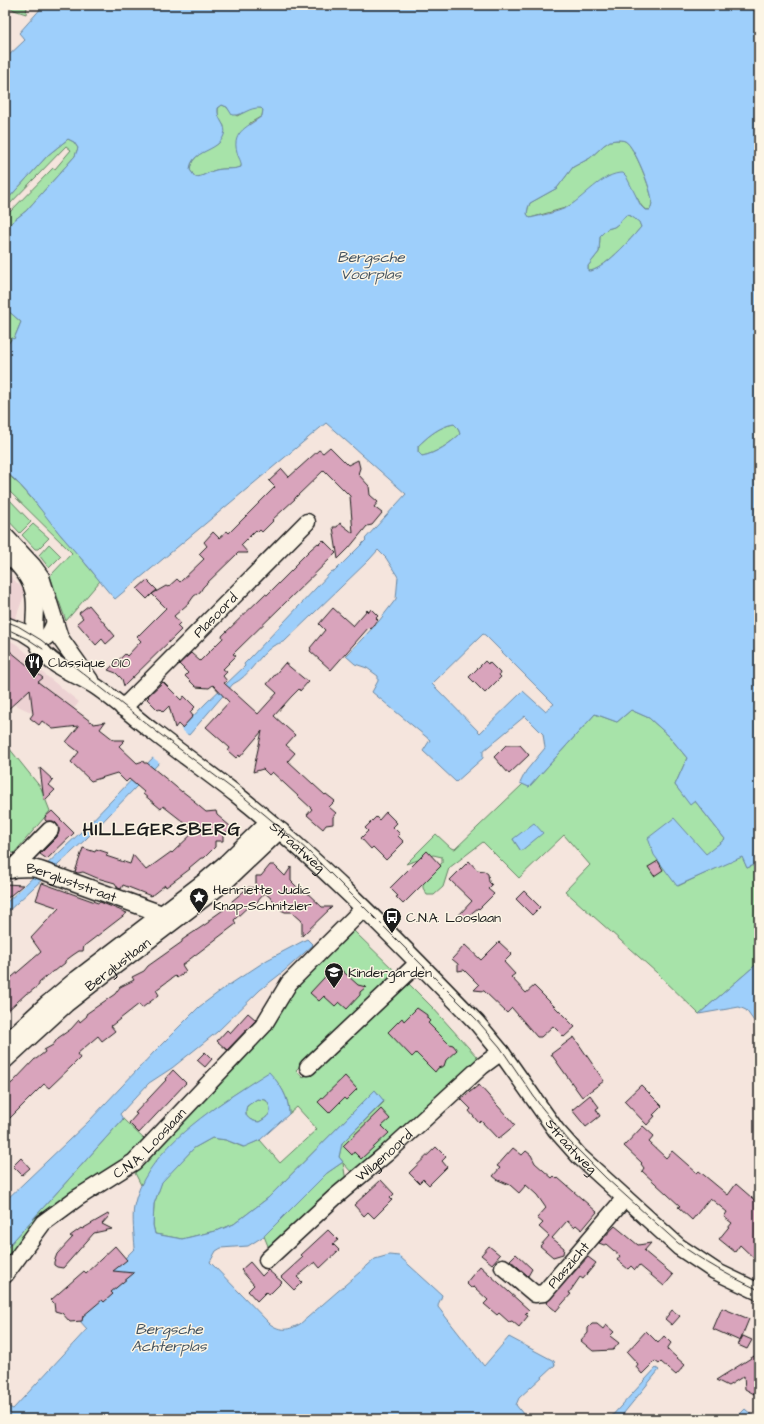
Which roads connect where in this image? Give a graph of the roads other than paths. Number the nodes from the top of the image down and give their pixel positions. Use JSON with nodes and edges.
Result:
{"nodes":[{"id":1,"x":307,"y":522,"type":"dead end"},
{"id":2,"x":5,"y":536,"type":"edge"},
{"id":3,"x":5,"y":551,"type":"edge"},
{"id":4,"x":20,"y":559,"type":"junction"},
{"id":5,"x":55,"y":622,"type":"junction"},
{"id":6,"x":5,"y":625,"type":"edge"},
{"id":7,"x":37,"y":641,"type":"junction"},
{"id":8,"x":95,"y":686,"type":"junction"},
{"id":9,"x":123,"y":708,"type":"junction"},
{"id":10,"x":267,"y":820,"type":"junction"},
{"id":11,"x":50,"y":830,"type":"dead end"},
{"id":12,"x":281,"y":831,"type":"junction"},
{"id":13,"x":8,"y":870,"type":"edge"},
{"id":14,"x":363,"y":909,"type":"junction"},
{"id":15,"x":166,"y":919,"type":"junction"},
{"id":16,"x":418,"y":963,"type":"junction"},
{"id":17,"x":62,"y":1000,"type":"junction"},
{"id":18,"x":5,"y":1043,"type":"edge"},
{"id":19,"x":501,"y":1052,"type":"junction"},
{"id":20,"x":5,"y":1060,"type":"edge"},
{"id":21,"x":308,"y":1067,"type":"dead end"},
{"id":22,"x":625,"y":1198,"type":"junction"},
{"id":23,"x":267,"y":1260,"type":"dead end"},
{"id":24,"x":503,"y":1267,"type":"dead end"},
{"id":25,"x":5,"y":1276,"type":"edge"},
{"id":26,"x":759,"y":1292,"type":"edge"}],
"edges":[{"from":1,"to":9,"type":"street","name":"Plasoord"},
{"from":2,"to":4,"type":"street"},
{"from":3,"to":4,"type":"street"},
{"from":4,"to":5,"type":"street"},
{"from":4,"to":7,"type":"street"},
{"from":5,"to":7,"type":"street"},
{"from":5,"to":8,"type":"street"},
{"from":6,"to":7,"type":"street"},
{"from":7,"to":8,"type":"street"},
{"from":8,"to":9,"type":"street","name":"Straatweg"},
{"from":9,"to":10,"type":"street","name":"Straatweg"},
{"from":10,"to":12,"type":"street","name":"Straatweg"},
{"from":10,"to":15,"type":"street","name":"Berglustlaan"},
{"from":11,"to":13,"type":"street","name":"Bergluststraat"},
{"from":12,"to":14,"type":"street","name":"Straatweg"},
{"from":12,"to":15,"type":"street","name":"Berglustlaan"},
{"from":13,"to":15,"type":"street","name":"Bergluststraat"},
{"from":14,"to":16,"type":"street","name":"Straatweg"},
{"from":14,"to":25,"type":"street","name":"C.N.A. Looslaan"},
{"from":15,"to":17,"type":"street","name":"Berglustlaan"},
{"from":16,"to":19,"type":"street","name":"Straatweg"},
{"from":16,"to":21,"type":"street"},
{"from":17,"to":18,"type":"street","name":"Berglustlaan"},
{"from":17,"to":20,"type":"street","name":"Berglustlaan"},
{"from":19,"to":22,"type":"street","name":"Straatweg"},
{"from":19,"to":23,"type":"street","name":"Wilgenoord"},
{"from":22,"to":24,"type":"street","name":"Plaszicht"},
{"from":22,"to":26,"type":"street","name":"Straatweg"}]}
